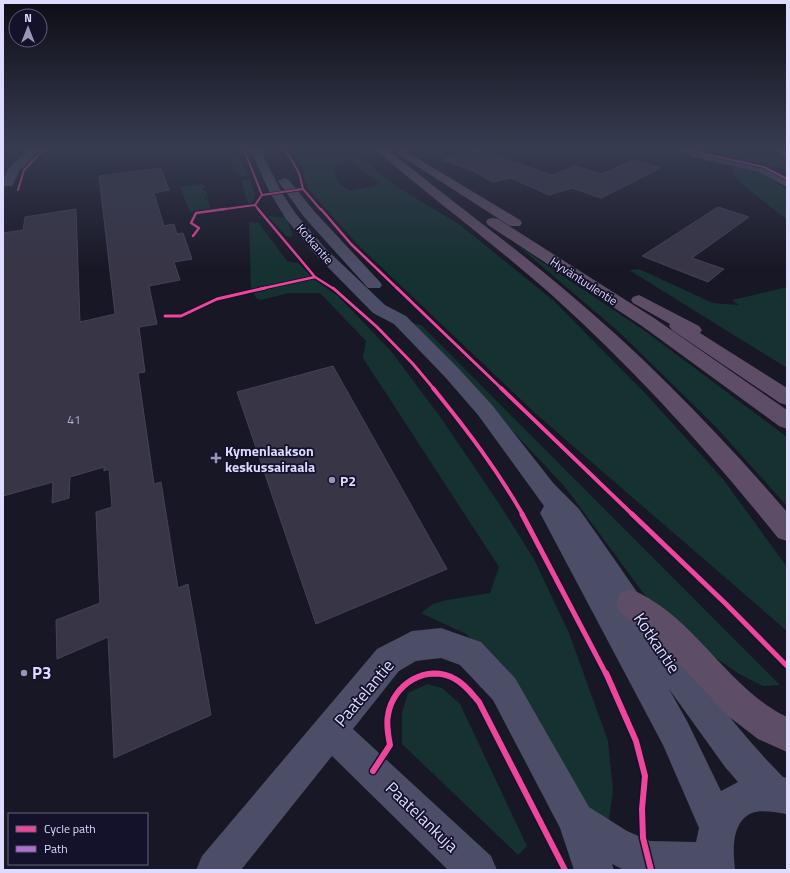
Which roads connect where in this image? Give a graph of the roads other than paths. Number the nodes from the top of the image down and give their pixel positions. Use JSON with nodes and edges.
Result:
{"nodes":[{"id":1,"x":273,"y":188,"type":"edge"},
{"id":2,"x":290,"y":188,"type":"edge"},
{"id":3,"x":428,"y":188,"type":"edge"},
{"id":4,"x":444,"y":188,"type":"edge"},
{"id":5,"x":451,"y":188,"type":"edge"},
{"id":6,"x":639,"y":300,"type":"junction"},
{"id":7,"x":400,"y":320,"type":"junction"},
{"id":8,"x":787,"y":384,"type":"edge"},
{"id":9,"x":787,"y":398,"type":"edge"},
{"id":10,"x":787,"y":421,"type":"edge"},
{"id":11,"x":545,"y":491,"type":"junction"},
{"id":12,"x":787,"y":530,"type":"edge"},
{"id":13,"x":630,"y":603,"type":"junction"},
{"id":14,"x":331,"y":731,"type":"junction"},
{"id":15,"x":787,"y":735,"type":"edge"},
{"id":16,"x":779,"y":794,"type":"edge"},
{"id":17,"x":576,"y":820,"type":"junction"},
{"id":18,"x":715,"y":853,"type":"edge"},
{"id":19,"x":216,"y":870,"type":"edge"},
{"id":20,"x":478,"y":870,"type":"edge"},
{"id":21,"x":594,"y":870,"type":"edge"}],
"edges":[{"from":1,"to":7,"type":"street","name":"Kotkantie"},
{"from":2,"to":7,"type":"street","name":"Kotkantie"},
{"from":3,"to":12,"type":"highway"},
{"from":4,"to":10,"type":"highway","name":"Hyväntuulentie"},
{"from":5,"to":6,"type":"highway","name":"Hyväntuulentie"},
{"from":6,"to":8,"type":"highway"},
{"from":6,"to":9,"type":"highway","name":"Hyväntuulentie"},
{"from":7,"to":11,"type":"street","name":"Kotkantie"},
{"from":11,"to":13,"type":"street","name":"Kotkantie"},
{"from":11,"to":18,"type":"street","name":"Kotkantie"},
{"from":13,"to":15,"type":"highway"},
{"from":13,"to":16,"type":"street","name":"Kotkantie"},
{"from":14,"to":17,"type":"street","name":"Paatelantie"},
{"from":14,"to":19,"type":"street","name":"Paatelantie"},
{"from":14,"to":20,"type":"street","name":"Paatelankuja"},
{"from":16,"to":18,"type":"street"},
{"from":17,"to":18,"type":"street","name":"Paatelantie"},
{"from":17,"to":21,"type":"street","name":"Paatelantie"}]}
